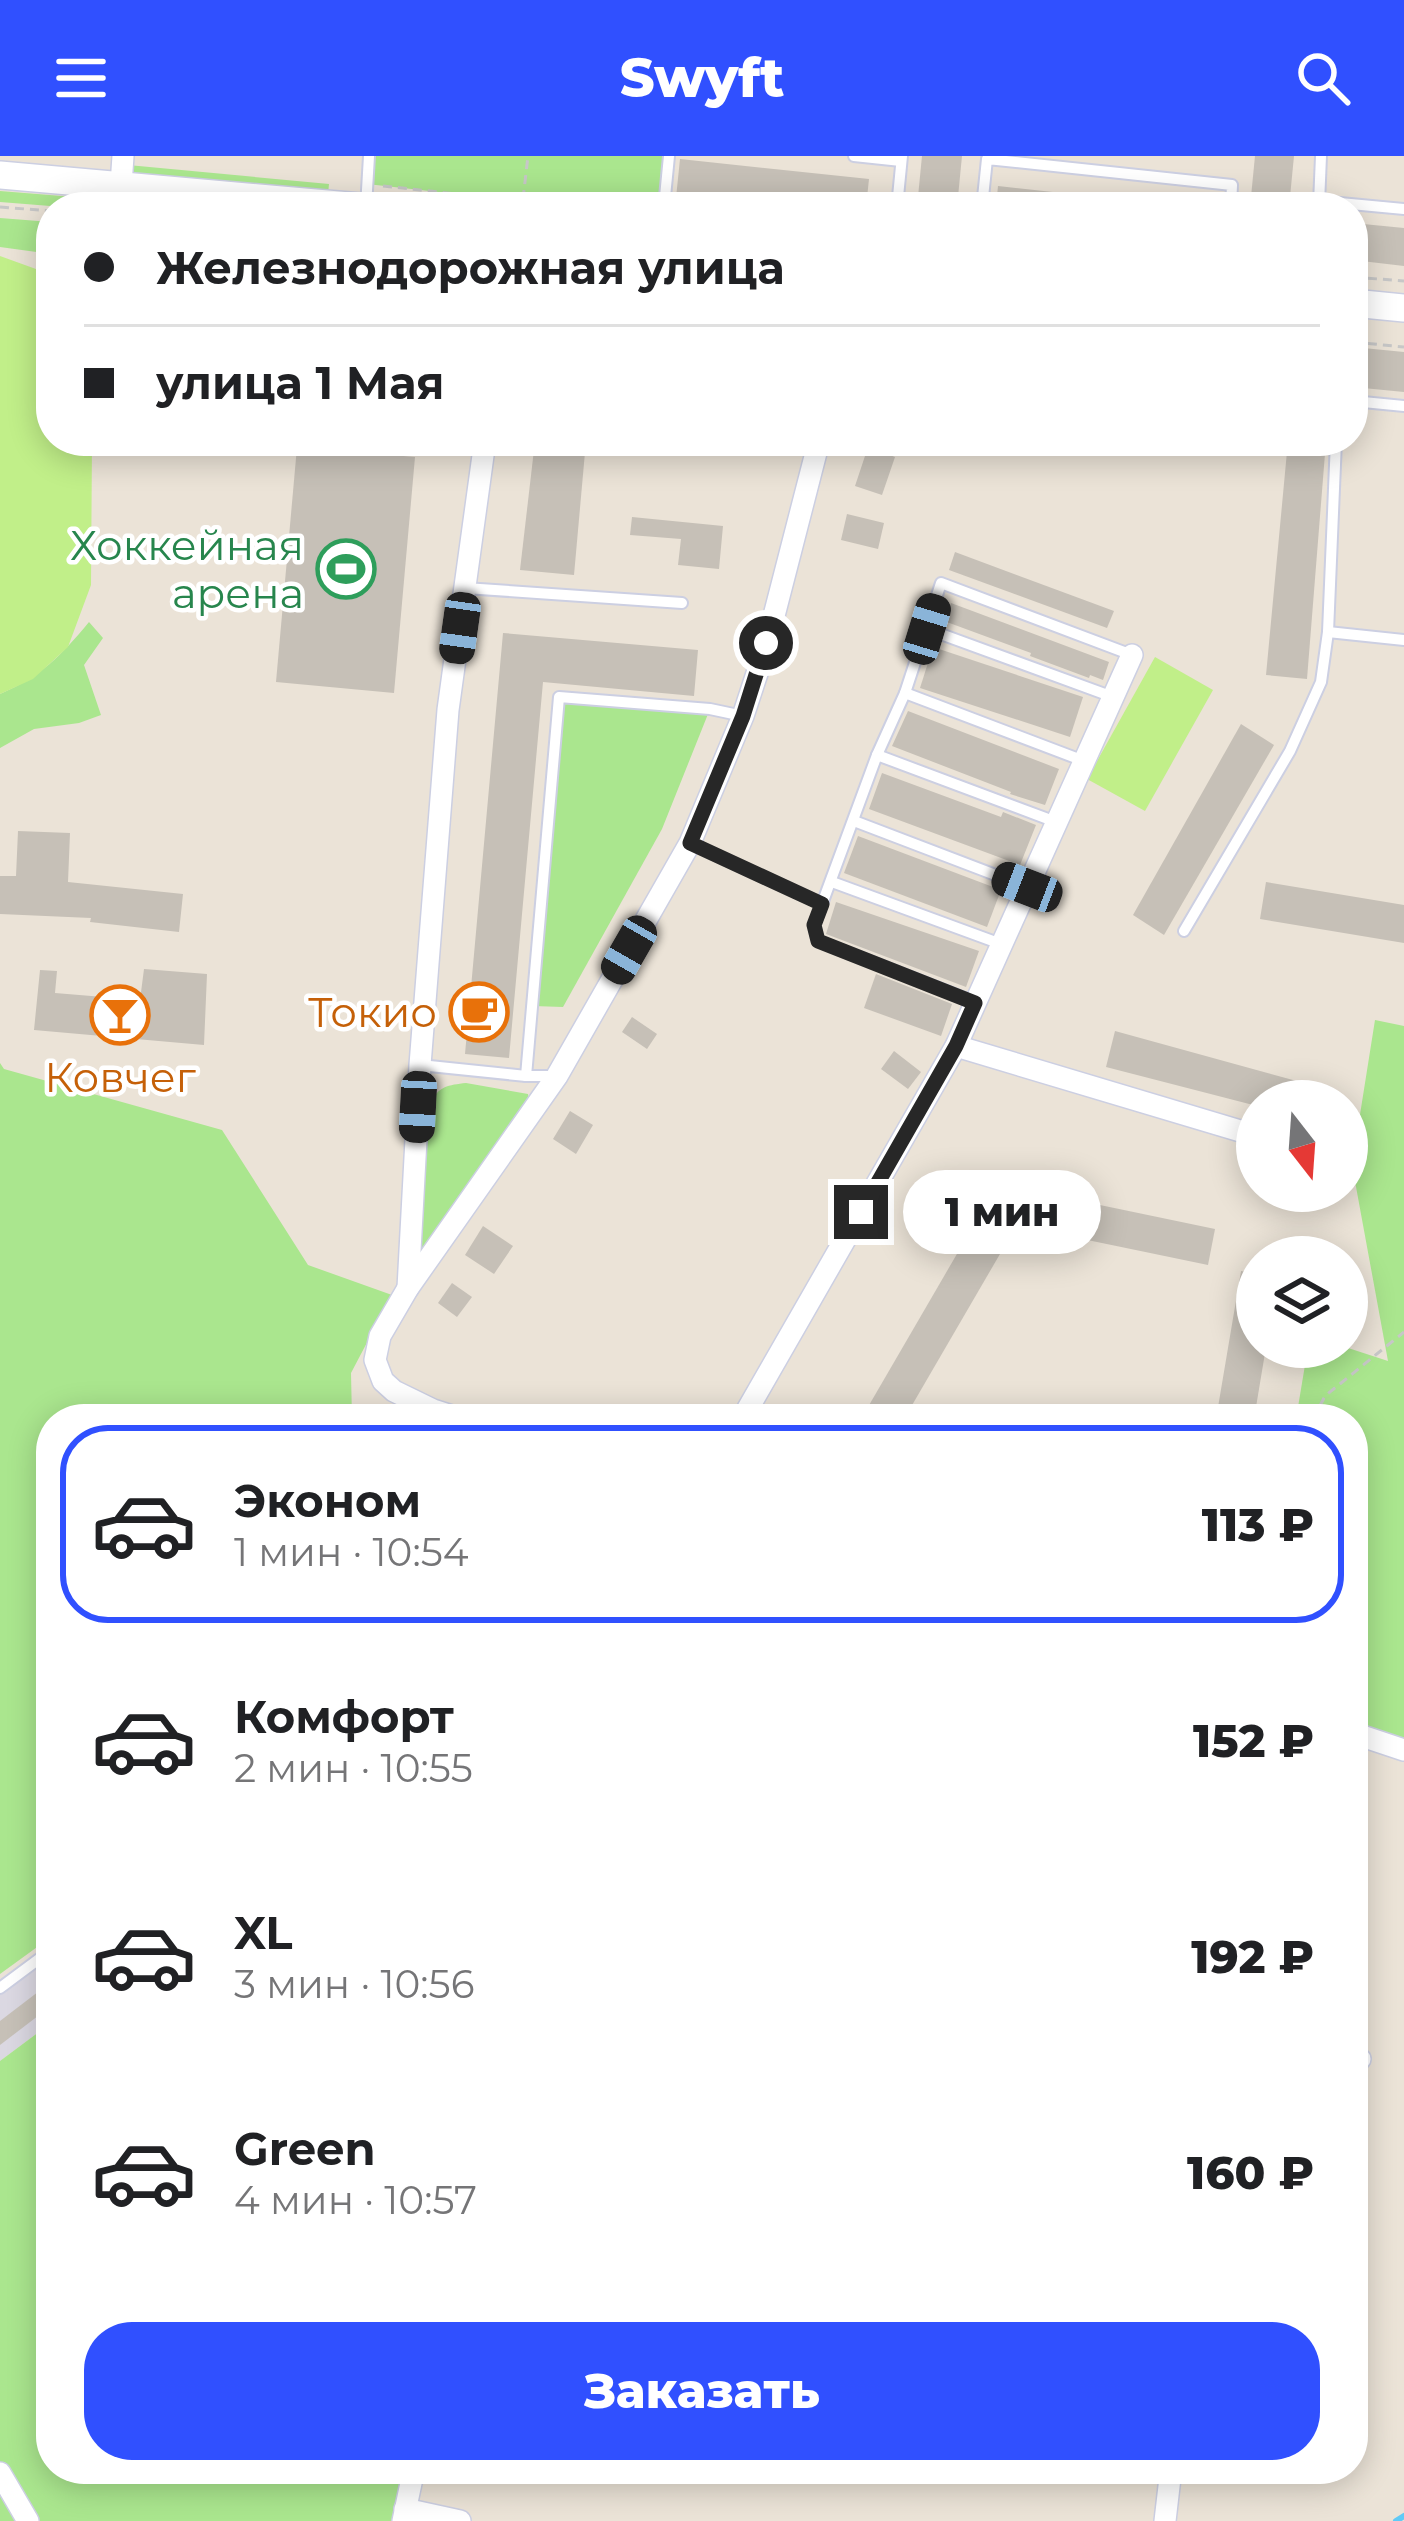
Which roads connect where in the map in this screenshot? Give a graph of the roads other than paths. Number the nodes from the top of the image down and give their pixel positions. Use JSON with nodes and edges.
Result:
{"nodes":[{"id":1,"x":123,"y":156,"type":"edge"},
{"id":2,"x":369,"y":156,"type":"edge"},
{"id":3,"x":668,"y":156,"type":"edge"},
{"id":4,"x":854,"y":156,"type":"edge"},
{"id":5,"x":1322,"y":156,"type":"edge"},
{"id":6,"x":902,"y":158,"type":"edge"},
{"id":7,"x":43,"y":167,"type":"edge"},
{"id":8,"x":0,"y":175,"type":"edge"},
{"id":9,"x":121,"y":185,"type":"junction"},
{"id":10,"x":198,"y":192,"type":"edge"},
{"id":11,"x":365,"y":192,"type":"edge"},
{"id":12,"x":665,"y":192,"type":"edge"},
{"id":13,"x":899,"y":192,"type":"edge"},
{"id":14,"x":984,"y":192,"type":"edge"},
{"id":15,"x":1232,"y":192,"type":"edge"},
{"id":16,"x":1320,"y":192,"type":"edge"},
{"id":17,"x":1368,"y":207,"type":"edge"},
{"id":18,"x":1404,"y":209,"type":"edge"},
{"id":19,"x":1368,"y":304,"type":"edge"},
{"id":20,"x":1404,"y":308,"type":"edge"},
{"id":21,"x":1368,"y":402,"type":"edge"},
{"id":22,"x":1404,"y":406,"type":"edge"},
{"id":23,"x":482,"y":456,"type":"edge"},
{"id":24,"x":815,"y":456,"type":"edge"},
{"id":25,"x":1335,"y":456,"type":"edge"},
{"id":26,"x":465,"y":588,"type":"junction"},
{"id":27,"x":682,"y":603,"type":"dead end"},
{"id":28,"x":927,"y":629,"type":"junction"},
{"id":29,"x":1328,"y":632,"type":"junction"},
{"id":30,"x":1404,"y":640,"type":"edge"},
{"id":31,"x":1132,"y":655,"type":"joint"},
{"id":32,"x":904,"y":693,"type":"junction"},
{"id":33,"x":1113,"y":697,"type":"junction"},
{"id":34,"x":743,"y":716,"type":"junction"},
{"id":35,"x":877,"y":755,"type":"junction"},
{"id":36,"x":1084,"y":761,"type":"junction"},
{"id":37,"x":854,"y":820,"type":"junction"},
{"id":38,"x":1056,"y":822,"type":"junction"},
{"id":39,"x":690,"y":843,"type":"junction"},
{"id":40,"x":832,"y":882,"type":"junction"},
{"id":41,"x":1027,"y":887,"type":"junction"},
{"id":42,"x":822,"y":904,"type":"junction"},
{"id":43,"x":1184,"y":931,"type":"dead end"},
{"id":44,"x":1001,"y":944,"type":"junction"},
{"id":45,"x":975,"y":1003,"type":"junction"},
{"id":46,"x":956,"y":1046,"type":"junction"},
{"id":47,"x":420,"y":1065,"type":"junction"},
{"id":48,"x":526,"y":1076,"type":"junction"},
{"id":49,"x":557,"y":1076,"type":"junction"},
{"id":50,"x":1236,"y":1130,"type":"edge"},
{"id":51,"x":408,"y":1288,"type":"junction"},
{"id":52,"x":422,"y":1404,"type":"edge"},
{"id":53,"x":751,"y":1404,"type":"edge"},
{"id":54,"x":1368,"y":1738,"type":"edge"},
{"id":55,"x":1404,"y":1750,"type":"edge"},
{"id":56,"x":36,"y":1961,"type":"edge"},
{"id":57,"x":0,"y":1988,"type":"edge"},
{"id":58,"x":0,"y":2474,"type":"edge"},
{"id":59,"x":410,"y":2484,"type":"edge"},
{"id":60,"x":1170,"y":2484,"type":"edge"},
{"id":61,"x":404,"y":2515,"type":"edge"},
{"id":62,"x":28,"y":2521,"type":"edge"},
{"id":63,"x":460,"y":2521,"type":"edge"},
{"id":64,"x":1166,"y":2521,"type":"edge"}],
"edges":[{"from":1,"to":9,"type":"street"},
{"from":2,"to":11,"type":"lane"},
{"from":3,"to":12,"type":"lane"},
{"from":4,"to":6,"type":"lane"},
{"from":5,"to":16,"type":"lane"},
{"from":6,"to":13,"type":"lane"},
{"from":7,"to":8,"type":"main road"},
{"from":7,"to":9,"type":"main road"},
{"from":9,"to":10,"type":"main road"},
{"from":14,"to":15,"type":"lane"},
{"from":17,"to":18,"type":"lane"},
{"from":19,"to":20,"type":"main road"},
{"from":21,"to":22,"type":"lane"},
{"from":23,"to":26,"type":"street"},
{"from":24,"to":34,"type":"street"},
{"from":25,"to":29,"type":"lane"},
{"from":26,"to":27,"type":"lane"},
{"from":26,"to":47,"type":"street"},
{"from":28,"to":31,"type":"lane"},
{"from":28,"to":32,"type":"lane"},
{"from":28,"to":33,"type":"lane"},
{"from":29,"to":30,"type":"lane"},
{"from":29,"to":43,"type":"lane"},
{"from":31,"to":33,"type":"street"},
{"from":32,"to":35,"type":"lane"},
{"from":32,"to":36,"type":"lane"},
{"from":33,"to":36,"type":"street"},
{"from":34,"to":39,"type":"street"},
{"from":34,"to":48,"type":"lane"},
{"from":35,"to":37,"type":"lane"},
{"from":35,"to":38,"type":"lane"},
{"from":36,"to":38,"type":"street"},
{"from":37,"to":40,"type":"lane"},
{"from":37,"to":41,"type":"lane"},
{"from":38,"to":41,"type":"street"},
{"from":39,"to":42,"type":"lane"},
{"from":39,"to":49,"type":"street"},
{"from":40,"to":42,"type":"lane"},
{"from":40,"to":44,"type":"lane"},
{"from":41,"to":44,"type":"street"},
{"from":42,"to":45,"type":"lane"},
{"from":44,"to":45,"type":"street"},
{"from":45,"to":46,"type":"street"},
{"from":46,"to":50,"type":"street"},
{"from":46,"to":53,"type":"street"},
{"from":47,"to":48,"type":"lane"},
{"from":47,"to":51,"type":"street"},
{"from":48,"to":49,"type":"lane"},
{"from":49,"to":51,"type":"street"},
{"from":51,"to":52,"type":"street"},
{"from":54,"to":55,"type":"street"},
{"from":56,"to":57,"type":"lane"},
{"from":58,"to":62,"type":"street"},
{"from":59,"to":61,"type":"street"},
{"from":60,"to":64,"type":"street"},
{"from":61,"to":63,"type":"street"}]}
